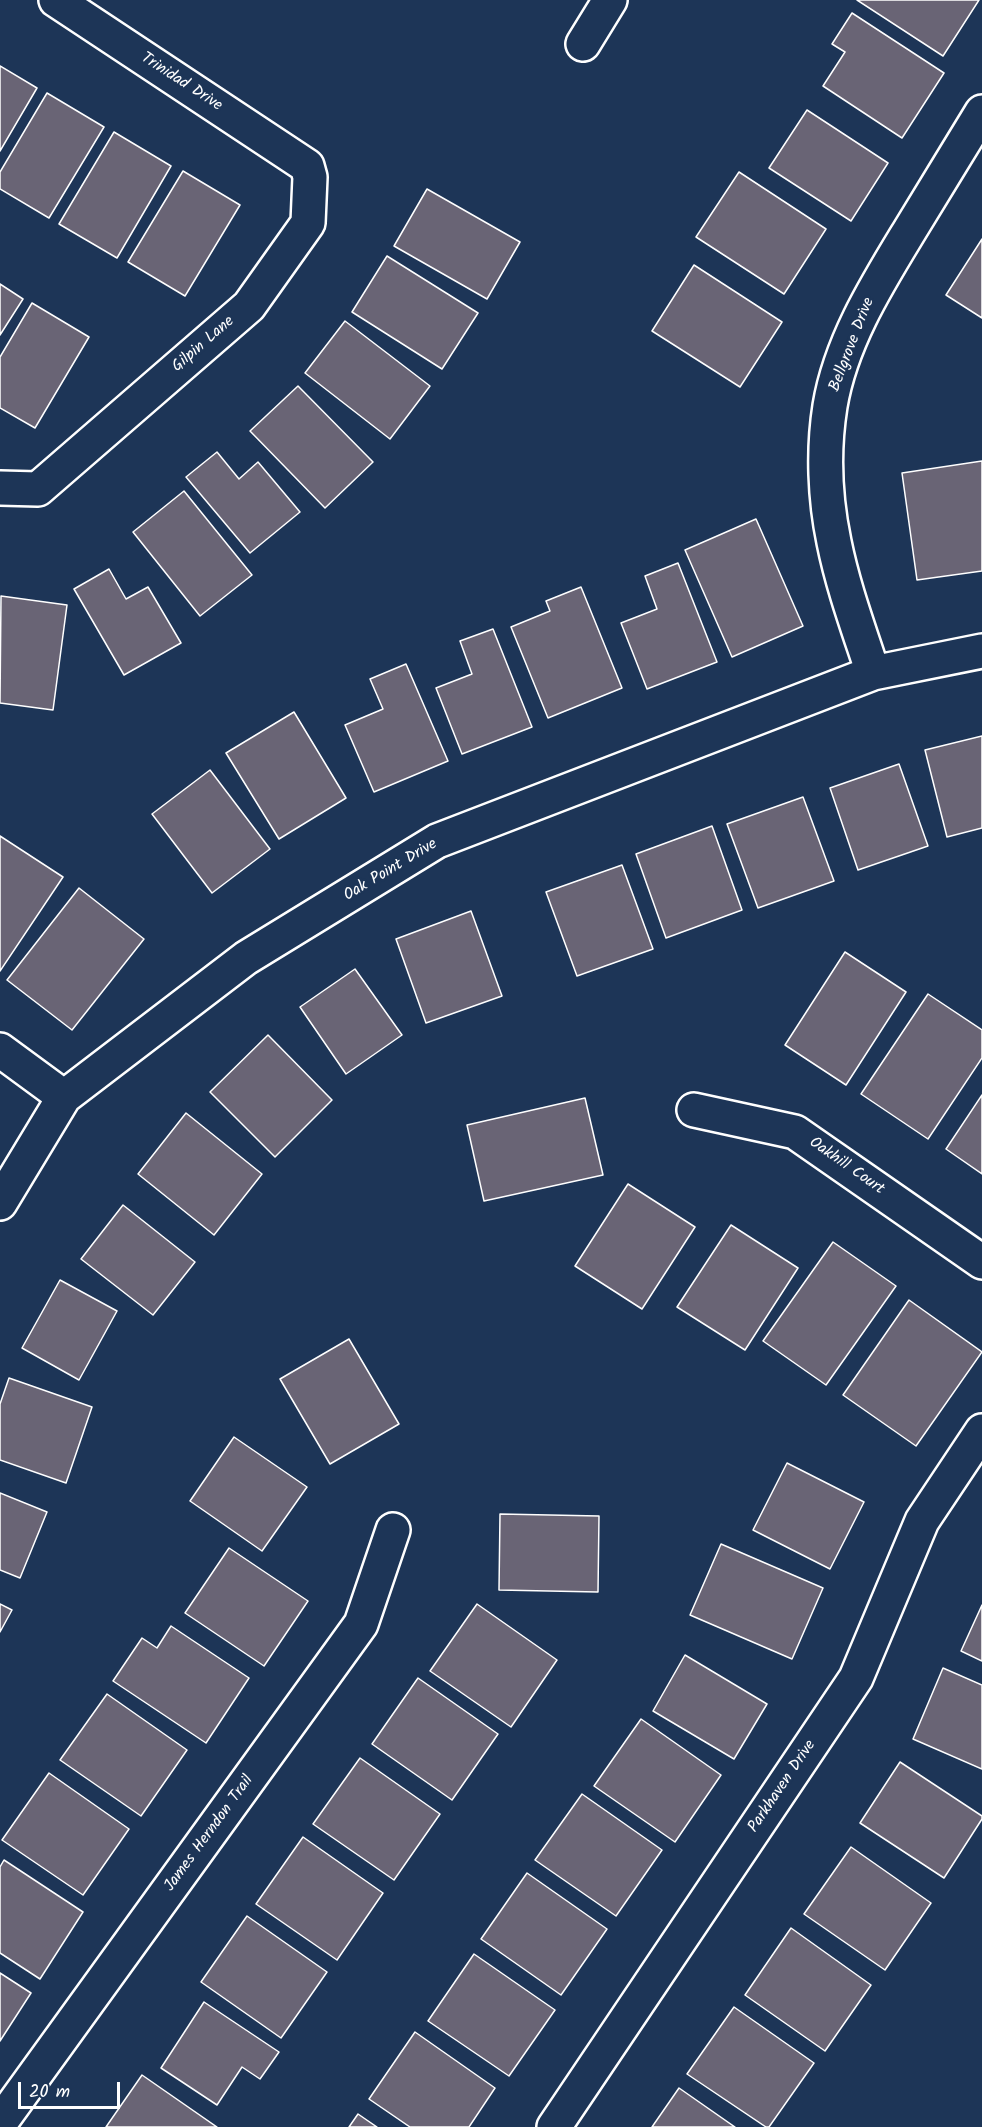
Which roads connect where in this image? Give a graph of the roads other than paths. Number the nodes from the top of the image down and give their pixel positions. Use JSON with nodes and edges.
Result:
{"nodes":[{"id":1,"x":56,"y":0,"type":"edge"},
{"id":2,"x":603,"y":3,"type":"edge"},
{"id":3,"x":583,"y":44,"type":"dead end"},
{"id":4,"x":982,"y":112,"type":"edge"},
{"id":5,"x":307,"y":166,"type":"joint"},
{"id":6,"x":0,"y":488,"type":"edge"},
{"id":7,"x":982,"y":651,"type":"edge"},
{"id":8,"x":873,"y":673,"type":"junction"},
{"id":9,"x":0,"y":1050,"type":"edge"},
{"id":10,"x":64,"y":1097,"type":"junction"},
{"id":11,"x":694,"y":1110,"type":"dead end"},
{"id":12,"x":0,"y":1203,"type":"edge"},
{"id":13,"x":982,"y":1262,"type":"edge"},
{"id":14,"x":982,"y":1431,"type":"edge"},
{"id":15,"x":393,"y":1530,"type":"dead end"},
{"id":16,"x":0,"y":2123,"type":"edge"},
{"id":17,"x":554,"y":2127,"type":"edge"}],
"edges":[{"from":1,"to":5,"type":"street","name":"Trinidad Drive"},
{"from":2,"to":3,"type":"street"},
{"from":4,"to":8,"type":"street","name":"Bellgrove Drive"},
{"from":5,"to":6,"type":"street","name":"Gilpin Lane"},
{"from":7,"to":8,"type":"street","name":"Oak Point Drive"},
{"from":8,"to":10,"type":"street","name":"Oak Point Drive"},
{"from":9,"to":10,"type":"street"},
{"from":10,"to":12,"type":"street","name":"Oak Point Drive"},
{"from":11,"to":13,"type":"street","name":"Oakhill Court"},
{"from":14,"to":17,"type":"street","name":"Parkhaven Drive"},
{"from":15,"to":16,"type":"street","name":"James Herndon Trail"}]}
